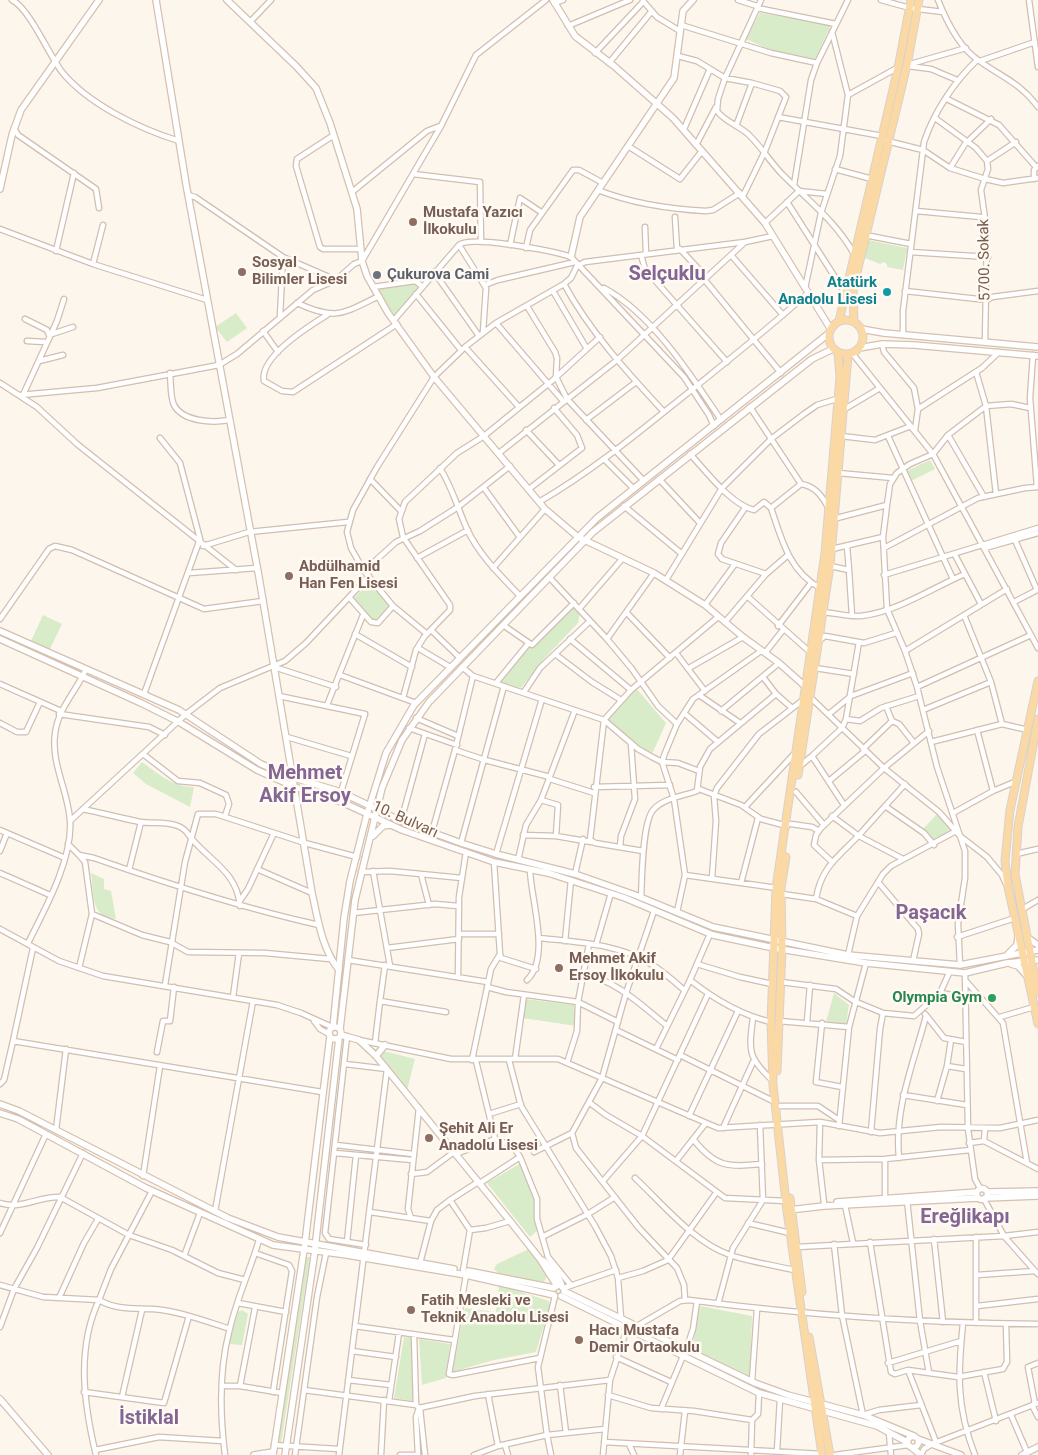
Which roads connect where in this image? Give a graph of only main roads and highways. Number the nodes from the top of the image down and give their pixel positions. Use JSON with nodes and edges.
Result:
{"nodes":[{"id":1,"x":99,"y":0,"type":"edge"},
{"id":2,"x":156,"y":0,"type":"edge"},
{"id":3,"x":227,"y":0,"type":"edge"},
{"id":4,"x":693,"y":0,"type":"edge"},
{"id":5,"x":920,"y":0,"type":"edge"},
{"id":6,"x":554,"y":2,"type":"edge"},
{"id":7,"x":911,"y":4,"type":"edge"},
{"id":8,"x":657,"y":102,"type":"junction"},
{"id":9,"x":885,"y":138,"type":"junction"},
{"id":10,"x":0,"y":189,"type":"edge"},
{"id":11,"x":575,"y":262,"type":"road end"},
{"id":12,"x":839,"y":321,"type":"junction"},
{"id":13,"x":854,"y":322,"type":"junction"},
{"id":14,"x":861,"y":328,"type":"junction"},
{"id":15,"x":829,"y":331,"type":"junction"},
{"id":16,"x":1038,"y":347,"type":"edge"},
{"id":17,"x":859,"y":348,"type":"junction"},
{"id":18,"x":835,"y":351,"type":"junction"},
{"id":19,"x":850,"y":354,"type":"junction"},
{"id":20,"x":1036,"y":356,"type":"edge"},
{"id":21,"x":841,"y":398,"type":"junction"},
{"id":22,"x":830,"y":529,"type":"junction"},
{"id":23,"x":578,"y":537,"type":"junction"},
{"id":24,"x":585,"y":541,"type":"junction"},
{"id":25,"x":0,"y":631,"type":"edge"},
{"id":26,"x":0,"y":639,"type":"edge"},
{"id":27,"x":1038,"y":680,"type":"edge"},
{"id":28,"x":806,"y":687,"type":"junction"},
{"id":29,"x":807,"y":697,"type":"junction"},
{"id":30,"x":1038,"y":719,"type":"edge"},
{"id":31,"x":291,"y":777,"type":"junction"},
{"id":32,"x":294,"y":787,"type":"junction"},
{"id":33,"x":382,"y":788,"type":"junction"},
{"id":34,"x":369,"y":804,"type":"junction"},
{"id":35,"x":378,"y":808,"type":"junction"},
{"id":36,"x":367,"y":814,"type":"junction"},
{"id":37,"x":394,"y":817,"type":"junction"},
{"id":38,"x":375,"y":818,"type":"junction"},
{"id":39,"x":392,"y":825,"type":"junction"},
{"id":40,"x":789,"y":825,"type":"junction"},
{"id":41,"x":371,"y":837,"type":"junction"},
{"id":42,"x":1022,"y":936,"type":"junction"},
{"id":43,"x":777,"y":941,"type":"junction"},
{"id":44,"x":1038,"y":945,"type":"edge"},
{"id":45,"x":778,"y":949,"type":"junction"},
{"id":46,"x":1038,"y":950,"type":"edge"},
{"id":47,"x":1005,"y":956,"type":"junction"},
{"id":48,"x":1029,"y":958,"type":"edge"},
{"id":49,"x":1007,"y":963,"type":"junction"},
{"id":50,"x":339,"y":970,"type":"junction"},
{"id":51,"x":1028,"y":977,"type":"junction"},
{"id":52,"x":1038,"y":987,"type":"edge"},
{"id":53,"x":1038,"y":1024,"type":"edge"},
{"id":54,"x":332,"y":1027,"type":"junction"},
{"id":55,"x":342,"y":1034,"type":"junction"},
{"id":56,"x":329,"y":1035,"type":"junction"},
{"id":57,"x":385,"y":1046,"type":"road end"},
{"id":58,"x":376,"y":1056,"type":"junction"},
{"id":59,"x":0,"y":1104,"type":"edge"},
{"id":60,"x":778,"y":1104,"type":"junction"},
{"id":61,"x":0,"y":1113,"type":"edge"},
{"id":62,"x":1038,"y":1191,"type":"edge"},
{"id":63,"x":982,"y":1194,"type":"junction"},
{"id":64,"x":1038,"y":1196,"type":"edge"},
{"id":65,"x":907,"y":1199,"type":"junction"},
{"id":66,"x":788,"y":1206,"type":"junction"},
{"id":67,"x":305,"y":1243,"type":"junction"},
{"id":68,"x":315,"y":1244,"type":"junction"},
{"id":69,"x":283,"y":1248,"type":"junction"},
{"id":70,"x":304,"y":1250,"type":"junction"},
{"id":71,"x":314,"y":1252,"type":"junction"},
{"id":72,"x":364,"y":1255,"type":"junction"},
{"id":73,"x":300,"y":1263,"type":"junction"},
{"id":74,"x":465,"y":1273,"type":"junction"},
{"id":75,"x":559,"y":1291,"type":"junction"},
{"id":76,"x":803,"y":1312,"type":"junction"},
{"id":77,"x":0,"y":1399,"type":"edge"},
{"id":78,"x":817,"y":1402,"type":"junction"},
{"id":79,"x":819,"y":1410,"type":"junction"},
{"id":80,"x":917,"y":1440,"type":"junction"},
{"id":81,"x":909,"y":1445,"type":"junction"},
{"id":82,"x":1038,"y":1447,"type":"edge"},
{"id":83,"x":274,"y":1451,"type":"edge"},
{"id":84,"x":1024,"y":1454,"type":"edge"},
{"id":85,"x":48,"y":1455,"type":"edge"},
{"id":86,"x":254,"y":1455,"type":"edge"},
{"id":87,"x":285,"y":1455,"type":"edge"},
{"id":88,"x":825,"y":1455,"type":"edge"},
{"id":89,"x":921,"y":1455,"type":"edge"},
{"id":90,"x":961,"y":1455,"type":"edge"}],
"edges":[{"from":1,"to":10,"type":"main road"},
{"from":2,"to":31,"type":"main road"},
{"from":3,"to":23,"type":"main road"},
{"from":4,"to":8,"type":"main road"},
{"from":5,"to":9,"type":"main road"},
{"from":6,"to":8,"type":"main road"},
{"from":7,"to":9,"type":"main road"},
{"from":8,"to":11,"type":"main road"},
{"from":8,"to":15,"type":"main road"},
{"from":9,"to":12,"type":"main road"},
{"from":9,"to":13,"type":"main road"},
{"from":12,"to":13,"type":"main road"},
{"from":12,"to":15,"type":"main road"},
{"from":13,"to":14,"type":"main road"},
{"from":14,"to":16,"type":"main road"},
{"from":14,"to":17,"type":"main road"},
{"from":15,"to":18,"type":"main road"},
{"from":15,"to":23,"type":"main road"},
{"from":17,"to":19,"type":"main road"},
{"from":17,"to":20,"type":"main road"},
{"from":18,"to":19,"type":"main road"},
{"from":18,"to":21,"type":"main road"},
{"from":18,"to":24,"type":"main road"},
{"from":19,"to":21,"type":"main road"},
{"from":21,"to":22,"type":"main road"},
{"from":21,"to":22,"type":"main road"},
{"from":22,"to":28,"type":"main road"},
{"from":22,"to":29,"type":"main road"},
{"from":23,"to":24,"type":"main road"},
{"from":23,"to":34,"type":"main road"},
{"from":24,"to":28,"type":"main road"},
{"from":24,"to":33,"type":"main road"},
{"from":25,"to":31,"type":"main road","name":"10. Bulvarı"},
{"from":26,"to":32,"type":"main road","name":"10. Bulvarı"},
{"from":27,"to":42,"type":"main road"},
{"from":28,"to":29,"type":"main road"},
{"from":29,"to":40,"type":"main road"},
{"from":29,"to":40,"type":"main road"},
{"from":30,"to":42,"type":"main road"},
{"from":31,"to":32,"type":"main road"},
{"from":31,"to":34,"type":"main road","name":"10. Bulvarı"},
{"from":32,"to":36,"type":"main road","name":"10. Bulvarı"},
{"from":32,"to":50,"type":"main road"},
{"from":33,"to":35,"type":"main road"},
{"from":33,"to":37,"type":"main road"},
{"from":34,"to":35,"type":"main road","name":"10. Bulvarı"},
{"from":34,"to":36,"type":"main road"},
{"from":35,"to":37,"type":"main road","name":"10. Bulvarı"},
{"from":35,"to":38,"type":"main road"},
{"from":36,"to":38,"type":"main road","name":"10. Bulvarı"},
{"from":36,"to":50,"type":"main road"},
{"from":37,"to":43,"type":"main road","name":"10. Bulvarı"},
{"from":38,"to":39,"type":"main road","name":"10. Bulvarı"},
{"from":38,"to":41,"type":"main road"},
{"from":39,"to":41,"type":"main road"},
{"from":39,"to":45,"type":"main road","name":"10. Bulvarı"},
{"from":40,"to":43,"type":"main road"},
{"from":41,"to":55,"type":"main road"},
{"from":42,"to":44,"type":"main road"},
{"from":42,"to":47,"type":"main road"},
{"from":42,"to":48,"type":"main road"},
{"from":43,"to":45,"type":"main road"},
{"from":43,"to":47,"type":"main road","name":"10. Bulvarı"},
{"from":45,"to":49,"type":"main road","name":"10. Bulvarı"},
{"from":45,"to":60,"type":"main road"},
{"from":45,"to":60,"type":"main road"},
{"from":46,"to":48,"type":"main road"},
{"from":47,"to":48,"type":"main road","name":"10. Bulvarı"},
{"from":48,"to":49,"type":"main road"},
{"from":48,"to":51,"type":"main road"},
{"from":48,"to":52,"type":"main road"},
{"from":49,"to":51,"type":"main road"},
{"from":50,"to":54,"type":"main road"},
{"from":51,"to":53,"type":"main road"},
{"from":54,"to":55,"type":"main road"},
{"from":54,"to":56,"type":"main road"},
{"from":55,"to":56,"type":"main road"},
{"from":55,"to":58,"type":"main road"},
{"from":55,"to":68,"type":"main road"},
{"from":56,"to":67,"type":"main road"},
{"from":57,"to":58,"type":"main road"},
{"from":58,"to":75,"type":"main road"},
{"from":59,"to":67,"type":"main road"},
{"from":60,"to":66,"type":"main road"},
{"from":61,"to":69,"type":"main road"},
{"from":62,"to":63,"type":"main road"},
{"from":63,"to":64,"type":"main road"},
{"from":63,"to":65,"type":"main road"},
{"from":65,"to":66,"type":"main road"},
{"from":65,"to":66,"type":"main road"},
{"from":66,"to":76,"type":"main road"},
{"from":66,"to":76,"type":"main road"},
{"from":67,"to":68,"type":"main road"},
{"from":67,"to":70,"type":"main road"},
{"from":68,"to":71,"type":"main road"},
{"from":68,"to":72,"type":"main road"},
{"from":69,"to":70,"type":"main road"},
{"from":69,"to":73,"type":"main road"},
{"from":70,"to":71,"type":"main road"},
{"from":70,"to":73,"type":"main road"},
{"from":71,"to":72,"type":"main road"},
{"from":71,"to":87,"type":"main road"},
{"from":72,"to":74,"type":"main road"},
{"from":72,"to":74,"type":"main road"},
{"from":73,"to":83,"type":"main road"},
{"from":74,"to":75,"type":"main road"},
{"from":75,"to":78,"type":"main road"},
{"from":75,"to":79,"type":"main road"},
{"from":76,"to":78,"type":"main road"},
{"from":77,"to":85,"type":"main road"},
{"from":78,"to":79,"type":"main road"},
{"from":78,"to":80,"type":"main road"},
{"from":79,"to":81,"type":"main road"},
{"from":79,"to":88,"type":"main road"},
{"from":80,"to":81,"type":"main road"},
{"from":80,"to":81,"type":"main road"},
{"from":80,"to":89,"type":"main road"},
{"from":80,"to":90,"type":"main road"},
{"from":81,"to":89,"type":"main road"},
{"from":82,"to":84,"type":"main road"},
{"from":83,"to":86,"type":"main road"}]}
